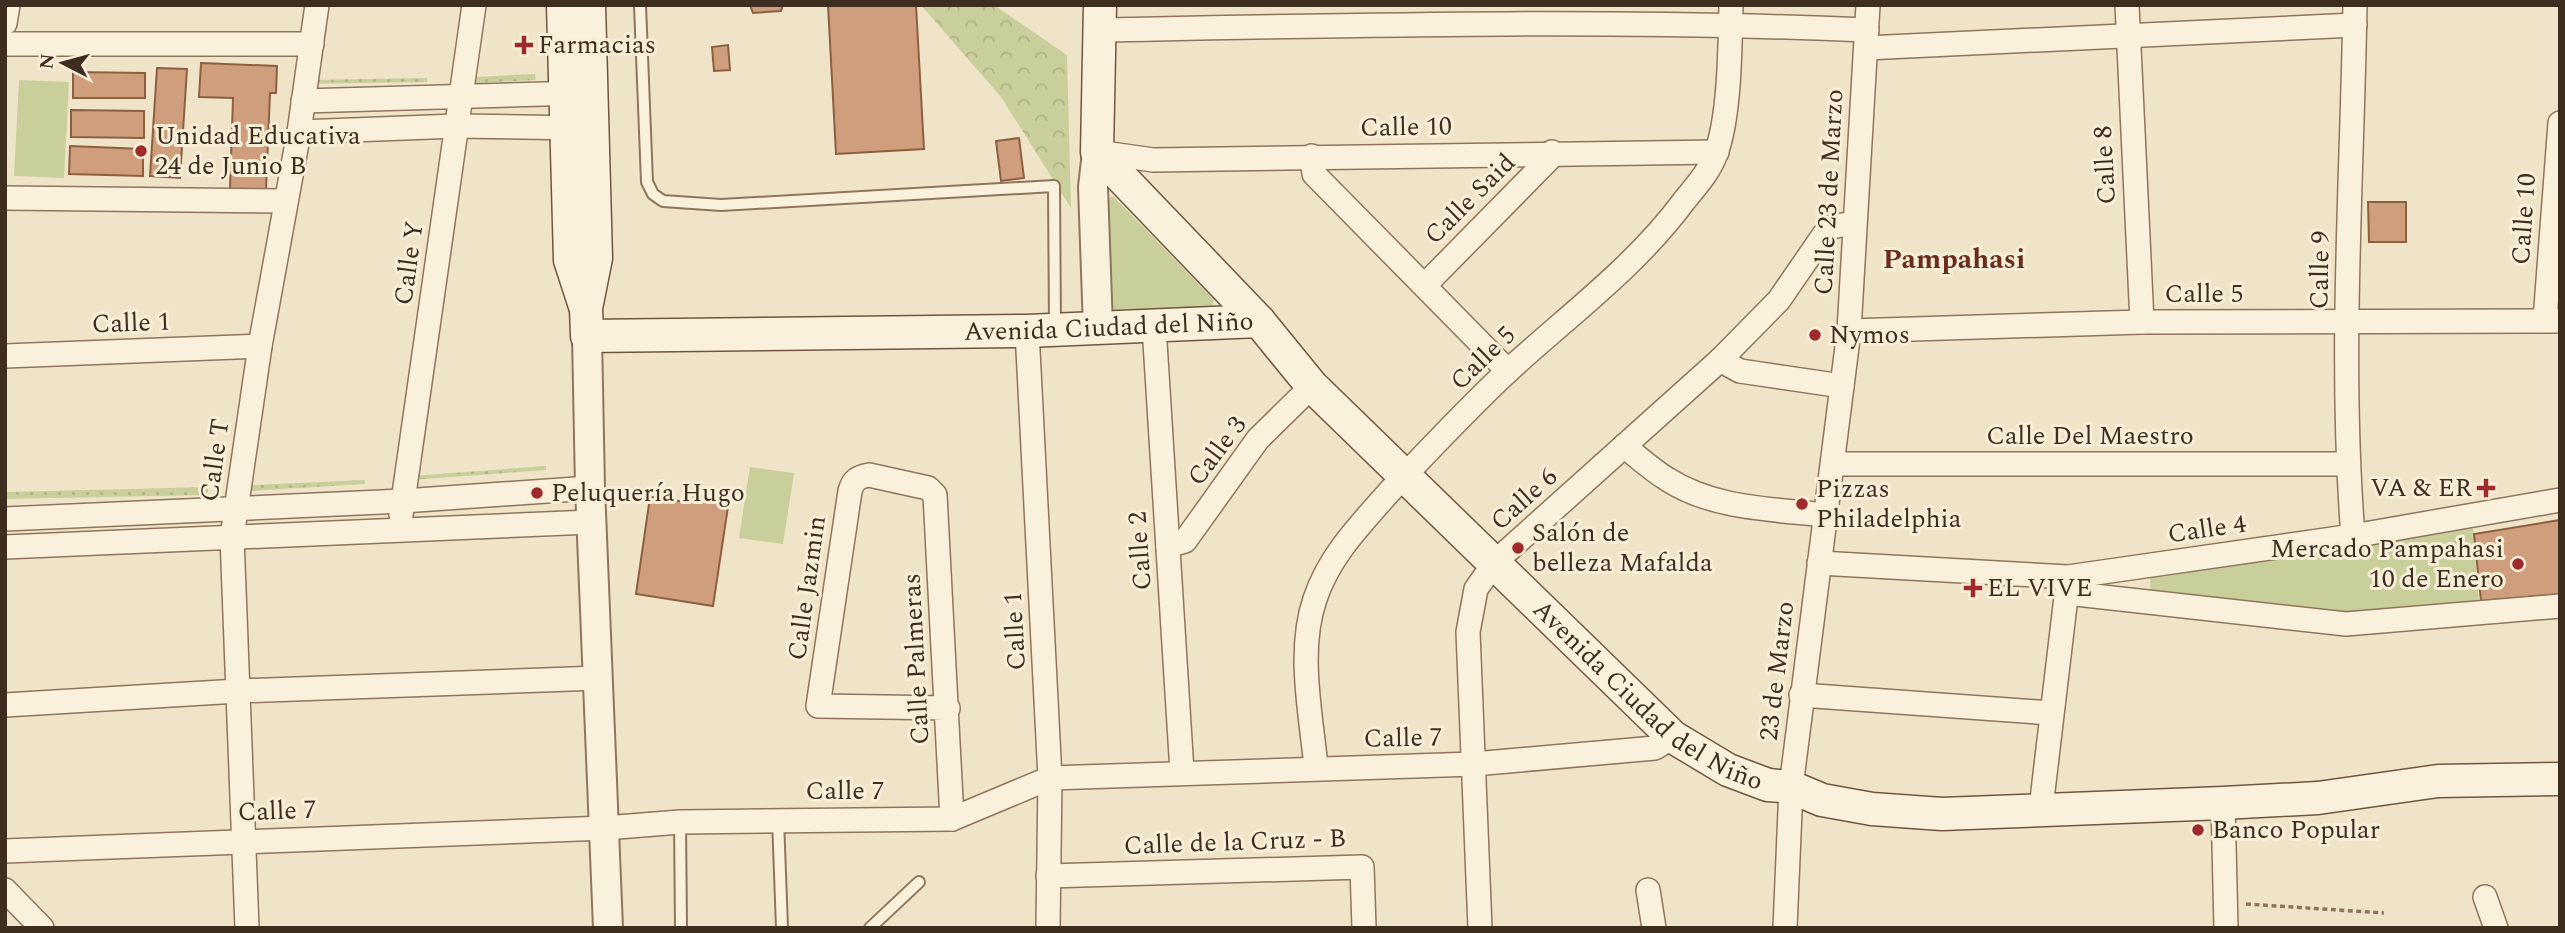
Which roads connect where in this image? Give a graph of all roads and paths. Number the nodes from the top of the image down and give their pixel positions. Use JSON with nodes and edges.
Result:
{"nodes":[{"id":1,"x":8,"y":5,"type":"edge"},
{"id":2,"x":317,"y":5,"type":"edge"},
{"id":3,"x":474,"y":5,"type":"edge"},
{"id":4,"x":563,"y":5,"type":"edge"},
{"id":5,"x":589,"y":5,"type":"edge"},
{"id":6,"x":640,"y":5,"type":"edge"},
{"id":7,"x":1868,"y":5,"type":"edge"},
{"id":8,"x":2127,"y":5,"type":"edge"},
{"id":9,"x":1731,"y":15,"type":"edge"},
{"id":10,"x":2355,"y":15,"type":"edge"},
{"id":11,"x":1101,"y":18,"type":"edge"},
{"id":12,"x":5,"y":23,"type":"edge"},
{"id":13,"x":2126,"y":36,"type":"junction"},
{"id":14,"x":1866,"y":39,"type":"junction"},
{"id":15,"x":5,"y":44,"type":"edge"},
{"id":16,"x":312,"y":44,"type":"junction"},
{"id":17,"x":578,"y":93,"type":"junction"},
{"id":18,"x":461,"y":95,"type":"junction"},
{"id":19,"x":303,"y":101,"type":"junction"},
{"id":20,"x":2560,"y":123,"type":"edge"},
{"id":21,"x":457,"y":126,"type":"junction"},
{"id":22,"x":579,"y":128,"type":"junction"},
{"id":23,"x":299,"y":132,"type":"junction"},
{"id":24,"x":1097,"y":152,"type":"junction"},
{"id":25,"x":1552,"y":152,"type":"junction"},
{"id":26,"x":1717,"y":152,"type":"junction"},
{"id":27,"x":1312,"y":156,"type":"junction"},
{"id":28,"x":5,"y":198,"type":"edge"},
{"id":29,"x":286,"y":201,"type":"junction"},
{"id":30,"x":1854,"y":223,"type":"junction"},
{"id":31,"x":1426,"y":285,"type":"junction"},
{"id":32,"x":1259,"y":321,"type":"junction"},
{"id":33,"x":2347,"y":321,"type":"junction"},
{"id":34,"x":2552,"y":321,"type":"edge"},
{"id":35,"x":586,"y":322,"type":"junction"},
{"id":36,"x":2142,"y":322,"type":"junction"},
{"id":37,"x":1154,"y":326,"type":"junction"},
{"id":38,"x":1098,"y":328,"type":"junction"},
{"id":39,"x":1041,"y":331,"type":"junction"},
{"id":40,"x":1849,"y":331,"type":"junction"},
{"id":41,"x":260,"y":346,"type":"junction"},
{"id":42,"x":5,"y":356,"type":"edge"},
{"id":43,"x":1720,"y":360,"type":"junction"},
{"id":44,"x":1508,"y":371,"type":"junction"},
{"id":45,"x":1312,"y":386,"type":"junction"},
{"id":46,"x":1842,"y":386,"type":"junction"},
{"id":47,"x":1624,"y":446,"type":"junction"},
{"id":48,"x":1833,"y":464,"type":"junction"},
{"id":49,"x":2347,"y":464,"type":"junction"},
{"id":50,"x":1404,"y":477,"type":"junction"},
{"id":51,"x":856,"y":479,"type":"joint"},
{"id":52,"x":590,"y":488,"type":"junction"},
{"id":53,"x":404,"y":500,"type":"junction"},
{"id":54,"x":2560,"y":500,"type":"edge"},
{"id":55,"x":236,"y":508,"type":"junction"},
{"id":56,"x":1825,"y":515,"type":"junction"},
{"id":57,"x":5,"y":519,"type":"edge"},
{"id":58,"x":591,"y":522,"type":"junction"},
{"id":59,"x":400,"y":528,"type":"junction"},
{"id":60,"x":2353,"y":536,"type":"junction"},
{"id":61,"x":232,"y":537,"type":"junction"},
{"id":62,"x":1168,"y":546,"type":"junction"},
{"id":63,"x":5,"y":547,"type":"edge"},
{"id":64,"x":1495,"y":562,"type":"junction"},
{"id":65,"x":1819,"y":563,"type":"junction"},
{"id":66,"x":2067,"y":585,"type":"junction"},
{"id":67,"x":2560,"y":606,"type":"edge"},
{"id":68,"x":599,"y":678,"type":"junction"},
{"id":69,"x":238,"y":691,"type":"junction"},
{"id":70,"x":1801,"y":695,"type":"junction"},
{"id":71,"x":5,"y":705,"type":"edge"},
{"id":72,"x":948,"y":708,"type":"junction"},
{"id":73,"x":2051,"y":713,"type":"junction"},
{"id":74,"x":1673,"y":737,"type":"junction"},
{"id":75,"x":1474,"y":764,"type":"junction"},
{"id":76,"x":1316,"y":767,"type":"junction"},
{"id":77,"x":1182,"y":772,"type":"junction"},
{"id":78,"x":1050,"y":778,"type":"junction"},
{"id":79,"x":2560,"y":779,"type":"edge"},
{"id":80,"x":1791,"y":788,"type":"junction"},
{"id":81,"x":2223,"y":803,"type":"junction"},
{"id":82,"x":2042,"y":808,"type":"junction"},
{"id":83,"x":778,"y":819,"type":"junction"},
{"id":84,"x":953,"y":819,"type":"junction"},
{"id":85,"x":680,"y":822,"type":"junction"},
{"id":86,"x":605,"y":828,"type":"junction"},
{"id":87,"x":244,"y":840,"type":"junction"},
{"id":88,"x":5,"y":851,"type":"edge"},
{"id":89,"x":1048,"y":876,"type":"junction"},
{"id":90,"x":919,"y":882,"type":"dead end"},
{"id":91,"x":5,"y":890,"type":"edge"},
{"id":92,"x":1648,"y":890,"type":"dead end"},
{"id":93,"x":2485,"y":897,"type":"dead end"},
{"id":94,"x":2226,"y":903,"type":"junction"},
{"id":95,"x":2384,"y":913,"type":"dead end"},
{"id":96,"x":42,"y":928,"type":"edge"},
{"id":97,"x":247,"y":928,"type":"edge"},
{"id":98,"x":608,"y":928,"type":"edge"},
{"id":99,"x":681,"y":928,"type":"edge"},
{"id":100,"x":782,"y":928,"type":"edge"},
{"id":101,"x":870,"y":928,"type":"edge"},
{"id":102,"x":1048,"y":928,"type":"edge"},
{"id":103,"x":1364,"y":928,"type":"edge"},
{"id":104,"x":1480,"y":928,"type":"edge"},
{"id":105,"x":1654,"y":928,"type":"edge"},
{"id":106,"x":1785,"y":928,"type":"edge"},
{"id":107,"x":2226,"y":928,"type":"edge"},
{"id":108,"x":2496,"y":928,"type":"edge"}],
"edges":[{"from":1,"to":12,"type":"street"},
{"from":2,"to":16,"type":"street","name":"Calle T"},
{"from":3,"to":18,"type":"street","name":"Calle Y"},
{"from":4,"to":17,"type":"main road"},
{"from":5,"to":17,"type":"main road"},
{"from":6,"to":39,"type":"lane"},
{"from":7,"to":14,"type":"street","name":"Calle 23 de Marzo"},
{"from":8,"to":13,"type":"street","name":"Calle 8"},
{"from":9,"to":11,"type":"street"},
{"from":9,"to":14,"type":"street"},
{"from":9,"to":26,"type":"street","name":"Calle 5"},
{"from":10,"to":13,"type":"street"},
{"from":10,"to":33,"type":"street","name":"Calle 9"},
{"from":11,"to":24,"type":"main road"},
{"from":13,"to":14,"type":"street"},
{"from":13,"to":36,"type":"street","name":"Calle 8"},
{"from":14,"to":30,"type":"street","name":"Calle 23 de Marzo"},
{"from":15,"to":16,"type":"street"},
{"from":16,"to":19,"type":"street","name":"Calle T"},
{"from":17,"to":18,"type":"street"},
{"from":17,"to":22,"type":"main road"},
{"from":18,"to":19,"type":"street"},
{"from":18,"to":21,"type":"street","name":"Calle Y"},
{"from":19,"to":23,"type":"street","name":"Calle T"},
{"from":20,"to":34,"type":"street","name":"Calle 10"},
{"from":21,"to":22,"type":"street"},
{"from":21,"to":23,"type":"street"},
{"from":21,"to":53,"type":"street","name":"Calle Y"},
{"from":22,"to":35,"type":"main road"},
{"from":23,"to":29,"type":"street","name":"Calle T"},
{"from":24,"to":27,"type":"street","name":"Calle 10"},
{"from":24,"to":32,"type":"main road"},
{"from":24,"to":38,"type":"street"},
{"from":25,"to":26,"type":"street","name":"Calle 10"},
{"from":25,"to":27,"type":"street","name":"Calle 10"},
{"from":25,"to":31,"type":"street","name":"Calle Said"},
{"from":26,"to":44,"type":"street","name":"Calle 5"},
{"from":27,"to":31,"type":"street"},
{"from":28,"to":29,"type":"street"},
{"from":29,"to":41,"type":"street","name":"Calle T"},
{"from":30,"to":40,"type":"street","name":"Calle 23 de Marzo"},
{"from":30,"to":43,"type":"street","name":"Calle 6"},
{"from":31,"to":44,"type":"street"},
{"from":32,"to":37,"type":"main road","name":"Avenida Ciudad del Niño"},
{"from":32,"to":45,"type":"main road","name":"Avenida Ciudad del Niño"},
{"from":33,"to":34,"type":"street","name":"Calle 5"},
{"from":33,"to":36,"type":"street","name":"Calle 5"},
{"from":33,"to":49,"type":"street","name":"Calle 9"},
{"from":35,"to":39,"type":"main road","name":"Avenida Ciudad del Niño"},
{"from":35,"to":52,"type":"street"},
{"from":36,"to":40,"type":"street","name":"Calle 5"},
{"from":37,"to":38,"type":"main road","name":"Avenida Ciudad del Niño"},
{"from":37,"to":62,"type":"street","name":"Calle 2"},
{"from":38,"to":39,"type":"main road","name":"Avenida Ciudad del Niño"},
{"from":39,"to":78,"type":"street","name":"Calle 1"},
{"from":40,"to":46,"type":"street","name":"Calle 23 de Marzo"},
{"from":41,"to":42,"type":"street","name":"Calle 1"},
{"from":41,"to":55,"type":"street","name":"Calle T"},
{"from":43,"to":46,"type":"street"},
{"from":43,"to":47,"type":"street","name":"Calle 6"},
{"from":44,"to":50,"type":"street","name":"Calle 5"},
{"from":45,"to":50,"type":"main road","name":"Avenida Ciudad del Niño"},
{"from":45,"to":62,"type":"street","name":"Calle 3"},
{"from":46,"to":48,"type":"street","name":"Calle 23 de Marzo"},
{"from":47,"to":56,"type":"street"},
{"from":47,"to":64,"type":"street","name":"Calle 6"},
{"from":48,"to":49,"type":"street","name":"Calle Del Maestro"},
{"from":48,"to":56,"type":"street","name":"23 de Marzo"},
{"from":49,"to":60,"type":"street","name":"Calle 9"},
{"from":50,"to":64,"type":"main road","name":"Avenida Ciudad del Niño"},
{"from":50,"to":76,"type":"street","name":"Calle 5"},
{"from":51,"to":72,"type":"street","name":"Calle Palmeras"},
{"from":51,"to":72,"type":"street","name":"Calle Jazmin"},
{"from":52,"to":53,"type":"street"},
{"from":52,"to":58,"type":"street"},
{"from":53,"to":55,"type":"street"},
{"from":53,"to":59,"type":"street","name":"Calle Y"},
{"from":54,"to":60,"type":"street","name":"Calle 4"},
{"from":55,"to":57,"type":"street"},
{"from":55,"to":61,"type":"street","name":"Calle T"},
{"from":56,"to":65,"type":"street","name":"23 de Marzo"},
{"from":58,"to":59,"type":"street"},
{"from":58,"to":68,"type":"street"},
{"from":59,"to":61,"type":"street"},
{"from":60,"to":66,"type":"street","name":"Calle 4"},
{"from":61,"to":63,"type":"street"},
{"from":61,"to":69,"type":"street","name":"Calle T"},
{"from":62,"to":77,"type":"street","name":"Calle 2"},
{"from":64,"to":74,"type":"main road","name":"Avenida Ciudad del Niño"},
{"from":64,"to":75,"type":"street","name":"Calle 6"},
{"from":65,"to":66,"type":"street","name":"Calle 4"},
{"from":65,"to":70,"type":"street","name":"23 de Marzo"},
{"from":66,"to":67,"type":"street"},
{"from":66,"to":73,"type":"street"},
{"from":68,"to":69,"type":"street"},
{"from":68,"to":86,"type":"street"},
{"from":69,"to":71,"type":"street"},
{"from":69,"to":87,"type":"street","name":"Calle T"},
{"from":70,"to":73,"type":"street"},
{"from":70,"to":80,"type":"street","name":"23 de Marzo"},
{"from":72,"to":84,"type":"street","name":"Calle Palmeras"},
{"from":73,"to":82,"type":"street"},
{"from":74,"to":75,"type":"street","name":"Calle 7"},
{"from":74,"to":80,"type":"main road","name":"Avenida Ciudad del Niño"},
{"from":75,"to":76,"type":"street","name":"Calle 7"},
{"from":75,"to":104,"type":"street","name":"Calle 6"},
{"from":76,"to":77,"type":"street","name":"Calle 7"},
{"from":77,"to":78,"type":"street","name":"Calle 7"},
{"from":78,"to":84,"type":"street","name":"Calle 7"},
{"from":78,"to":89,"type":"street","name":"Calle 1"},
{"from":79,"to":81,"type":"main road","name":"Avenida Ciudad del Niño"},
{"from":80,"to":82,"type":"main road","name":"Avenida Ciudad del Niño"},
{"from":80,"to":106,"type":"street","name":"23 de Marzo"},
{"from":81,"to":82,"type":"main road","name":"Avenida Ciudad del Niño"},
{"from":81,"to":94,"type":"street"},
{"from":83,"to":84,"type":"street","name":"Calle 7"},
{"from":83,"to":85,"type":"street","name":"Calle 7"},
{"from":83,"to":100,"type":"lane"},
{"from":85,"to":86,"type":"street","name":"Calle 7"},
{"from":85,"to":99,"type":"lane"},
{"from":86,"to":87,"type":"street","name":"Calle 7"},
{"from":86,"to":98,"type":"street"},
{"from":87,"to":88,"type":"street","name":"Calle 7"},
{"from":87,"to":97,"type":"street","name":"Calle T"},
{"from":89,"to":102,"type":"street","name":"Calle 1"},
{"from":89,"to":103,"type":"street","name":"Calle de la Cruz - B"},
{"from":90,"to":101,"type":"lane"},
{"from":91,"to":96,"type":"street"},
{"from":92,"to":105,"type":"street"},
{"from":93,"to":108,"type":"street"},
{"from":94,"to":95,"type":"path"},
{"from":94,"to":107,"type":"street"}]}
